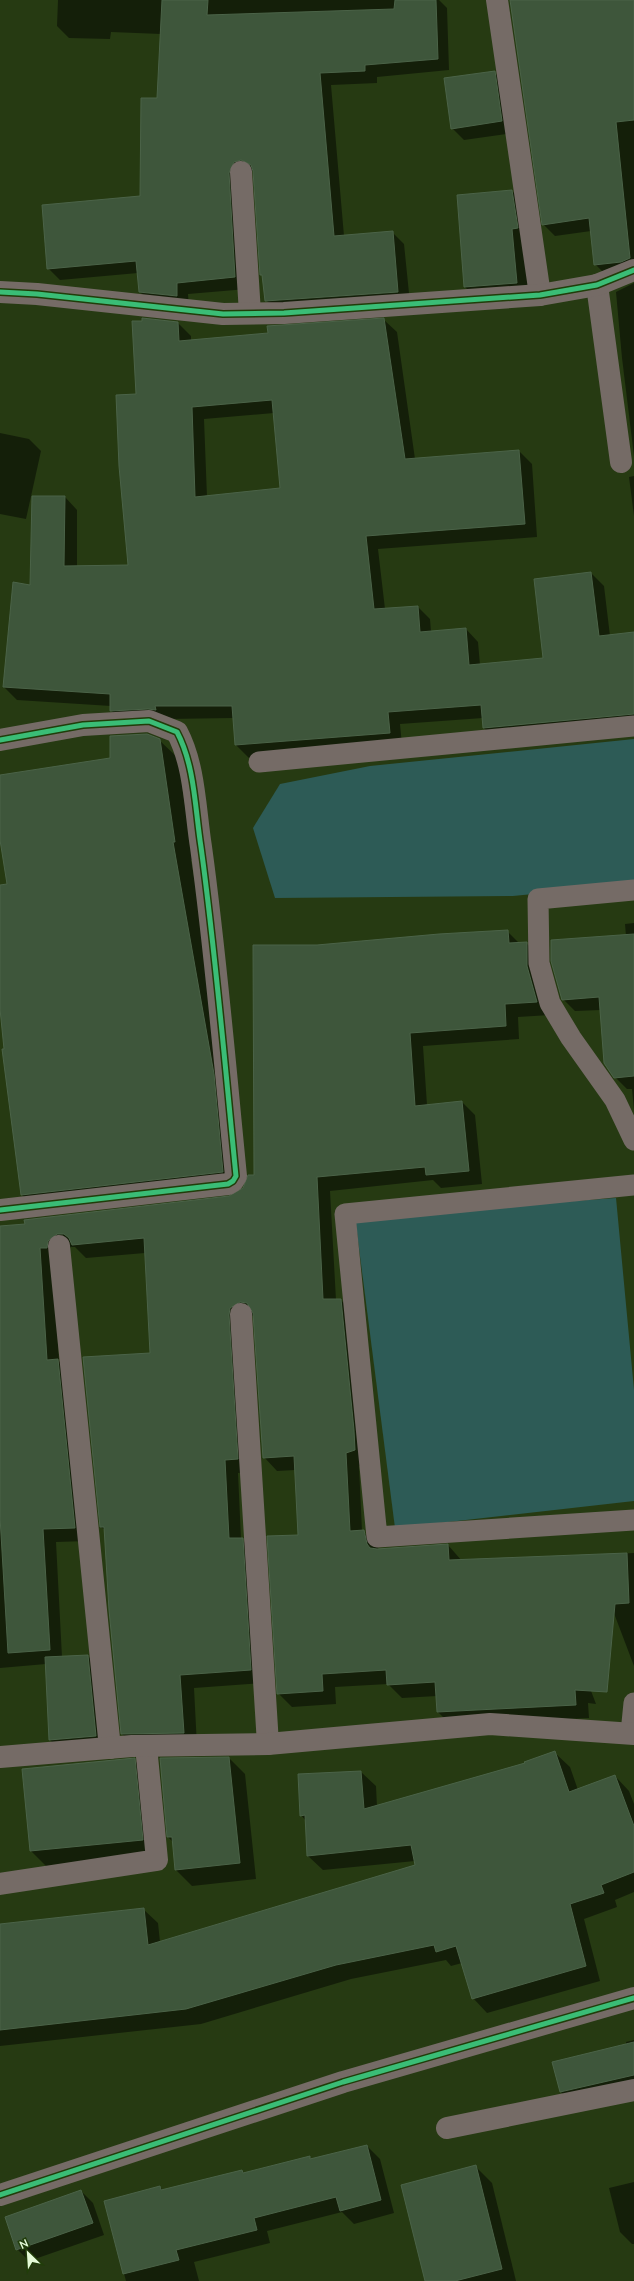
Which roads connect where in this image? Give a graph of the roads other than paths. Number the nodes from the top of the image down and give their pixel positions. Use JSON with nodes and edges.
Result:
{"nodes":[{"id":1,"x":497,"y":0,"type":"edge"},
{"id":2,"x":241,"y":172,"type":"dead end"},
{"id":3,"x":634,"y":270,"type":"edge"},
{"id":4,"x":597,"y":285,"type":"junction"},
{"id":5,"x":0,"y":292,"type":"edge"},
{"id":6,"x":540,"y":295,"type":"junction"},
{"id":7,"x":250,"y":313,"type":"junction"},
{"id":8,"x":621,"y":462,"type":"dead end"},
{"id":9,"x":634,"y":726,"type":"edge"},
{"id":10,"x":0,"y":740,"type":"edge"},
{"id":11,"x":259,"y":762,"type":"dead end"},
{"id":12,"x":634,"y":890,"type":"edge"},
{"id":13,"x":634,"y":1140,"type":"edge"},
{"id":14,"x":634,"y":1185,"type":"edge"},
{"id":15,"x":0,"y":1210,"type":"edge"},
{"id":16,"x":59,"y":1246,"type":"dead end"},
{"id":17,"x":241,"y":1314,"type":"dead end"},
{"id":18,"x":634,"y":1520,"type":"edge"},
{"id":19,"x":634,"y":1703,"type":"edge"},
{"id":20,"x":632,"y":1733,"type":"edge"},
{"id":21,"x":268,"y":1744,"type":"junction"},
{"id":22,"x":146,"y":1746,"type":"junction"},
{"id":23,"x":110,"y":1748,"type":"junction"},
{"id":24,"x":0,"y":1757,"type":"edge"},
{"id":25,"x":0,"y":1884,"type":"edge"},
{"id":26,"x":634,"y":1998,"type":"edge"},
{"id":27,"x":634,"y":2090,"type":"edge"},
{"id":28,"x":447,"y":2128,"type":"dead end"},
{"id":29,"x":0,"y":2195,"type":"edge"}],
"edges":[{"from":1,"to":6,"type":"street"},
{"from":2,"to":7,"type":"street"},
{"from":3,"to":4,"type":"street"},
{"from":4,"to":6,"type":"street"},
{"from":4,"to":8,"type":"street"},
{"from":5,"to":7,"type":"street"},
{"from":6,"to":7,"type":"street"},
{"from":9,"to":11,"type":"lane"},
{"from":10,"to":15,"type":"street"},
{"from":12,"to":13,"type":"lane"},
{"from":14,"to":18,"type":"lane"},
{"from":16,"to":23,"type":"street"},
{"from":17,"to":21,"type":"street"},
{"from":19,"to":20,"type":"lane"},
{"from":20,"to":21,"type":"street"},
{"from":21,"to":22,"type":"street"},
{"from":22,"to":23,"type":"street"},
{"from":22,"to":25,"type":"street"},
{"from":23,"to":24,"type":"street"},
{"from":26,"to":29,"type":"street"},
{"from":27,"to":28,"type":"street"}]}
